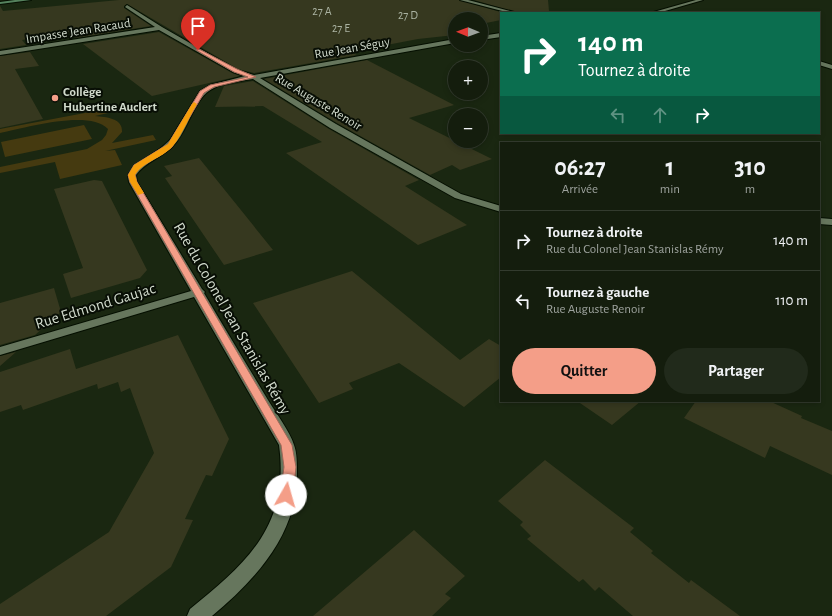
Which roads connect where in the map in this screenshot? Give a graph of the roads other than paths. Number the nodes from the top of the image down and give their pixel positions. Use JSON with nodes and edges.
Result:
{"nodes":[{"id":1,"x":7,"y":0,"type":"edge"},
{"id":2,"x":29,"y":0,"type":"edge"},
{"id":3,"x":462,"y":0,"type":"edge"},
{"id":4,"x":701,"y":0,"type":"edge"},
{"id":5,"x":0,"y":2,"type":"edge"},
{"id":6,"x":127,"y":6,"type":"dead end"},
{"id":7,"x":512,"y":12,"type":"edge"},
{"id":8,"x":656,"y":12,"type":"edge"},
{"id":9,"x":160,"y":28,"type":"junction"},
{"id":10,"x":500,"y":35,"type":"edge"},
{"id":11,"x":488,"y":37,"type":"edge"},
{"id":12,"x":448,"y":42,"type":"edge"},
{"id":13,"x":0,"y":53,"type":"edge"},
{"id":14,"x":820,"y":63,"type":"edge"},
{"id":15,"x":832,"y":67,"type":"edge"},
{"id":16,"x":254,"y":77,"type":"junction"},
{"id":17,"x":500,"y":209,"type":"edge"},
{"id":18,"x":820,"y":221,"type":"edge"},
{"id":19,"x":832,"y":222,"type":"edge"},
{"id":20,"x":199,"y":292,"type":"junction"},
{"id":21,"x":0,"y":351,"type":"edge"},
{"id":22,"x":197,"y":616,"type":"edge"}],
"edges":[{"from":1,"to":5,"type":"main road"},
{"from":2,"to":5,"type":"main road"},
{"from":3,"to":7,"type":"street"},
{"from":4,"to":8,"type":"street"},
{"from":6,"to":9,"type":"street","name":"Rue Auguste Renoir"},
{"from":9,"to":13,"type":"street","name":"Impasse Jean Racaud"},
{"from":9,"to":16,"type":"street","name":"Rue Auguste Renoir"},
{"from":10,"to":11,"type":"street"},
{"from":12,"to":16,"type":"street","name":"Rue Jean Séguy"},
{"from":14,"to":15,"type":"street"},
{"from":16,"to":17,"type":"street","name":"Rue Auguste Renoir"},
{"from":16,"to":20,"type":"street","name":"Rue du Colonel Jean Stanislas Rémy"},
{"from":18,"to":19,"type":"street"},
{"from":20,"to":21,"type":"street","name":"Rue Edmond Gaujac"},
{"from":20,"to":22,"type":"street","name":"Rue du Colonel Jean Stanislas Rémy"}]}
